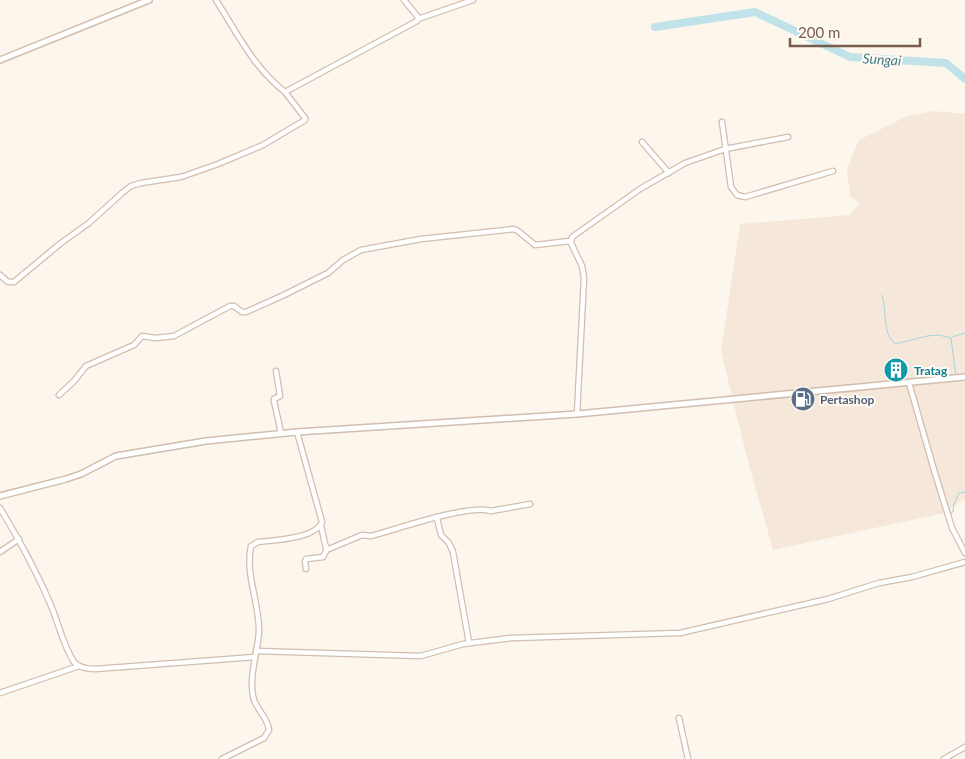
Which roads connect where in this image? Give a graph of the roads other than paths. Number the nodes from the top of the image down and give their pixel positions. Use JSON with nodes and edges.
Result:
{"nodes":[{"id":1,"x":149,"y":0,"type":"edge"},
{"id":2,"x":216,"y":0,"type":"edge"},
{"id":3,"x":404,"y":0,"type":"edge"},
{"id":4,"x":473,"y":0,"type":"edge"},
{"id":5,"x":418,"y":19,"type":"junction"},
{"id":6,"x":0,"y":60,"type":"edge"},
{"id":7,"x":285,"y":92,"type":"junction"},
{"id":8,"x":722,"y":122,"type":"dead end"},
{"id":9,"x":788,"y":137,"type":"dead end"},
{"id":10,"x":642,"y":142,"type":"dead end"},
{"id":11,"x":725,"y":149,"type":"junction"},
{"id":12,"x":833,"y":171,"type":"dead end"},
{"id":13,"x":669,"y":172,"type":"junction"},
{"id":14,"x":570,"y":241,"type":"junction"},
{"id":15,"x":0,"y":276,"type":"edge"},
{"id":16,"x":276,"y":371,"type":"dead end"},
{"id":17,"x":965,"y":377,"type":"edge"},
{"id":18,"x":909,"y":383,"type":"junction"},
{"id":19,"x":59,"y":395,"type":"dead end"},
{"id":20,"x":577,"y":414,"type":"junction"},
{"id":21,"x":297,"y":432,"type":"junction"},
{"id":22,"x":281,"y":433,"type":"junction"},
{"id":23,"x":0,"y":496,"type":"edge"},
{"id":24,"x":530,"y":504,"type":"dead end"},
{"id":25,"x":0,"y":508,"type":"edge"},
{"id":26,"x":437,"y":518,"type":"junction"},
{"id":27,"x":321,"y":526,"type":"junction"},
{"id":28,"x":19,"y":539,"type":"junction"},
{"id":29,"x":327,"y":549,"type":"junction"},
{"id":30,"x":965,"y":551,"type":"edge"},
{"id":31,"x":0,"y":552,"type":"edge"},
{"id":32,"x":965,"y":562,"type":"edge"},
{"id":33,"x":306,"y":569,"type":"dead end"},
{"id":34,"x":469,"y":643,"type":"junction"},
{"id":35,"x":256,"y":651,"type":"junction"},
{"id":36,"x":254,"y":657,"type":"junction"},
{"id":37,"x":79,"y":666,"type":"junction"},
{"id":38,"x":0,"y":693,"type":"edge"},
{"id":39,"x":679,"y":718,"type":"dead end"},
{"id":40,"x":965,"y":747,"type":"edge"},
{"id":41,"x":222,"y":759,"type":"edge"},
{"id":42,"x":688,"y":759,"type":"edge"},
{"id":43,"x":944,"y":759,"type":"edge"}],
"edges":[{"from":1,"to":6,"type":"street"},
{"from":2,"to":7,"type":"street"},
{"from":3,"to":5,"type":"street"},
{"from":4,"to":5,"type":"street"},
{"from":5,"to":7,"type":"street"},
{"from":7,"to":15,"type":"street"},
{"from":8,"to":11,"type":"street"},
{"from":9,"to":11,"type":"street"},
{"from":10,"to":13,"type":"street"},
{"from":11,"to":12,"type":"street"},
{"from":11,"to":13,"type":"street"},
{"from":13,"to":14,"type":"street"},
{"from":14,"to":19,"type":"street"},
{"from":14,"to":20,"type":"street"},
{"from":16,"to":22,"type":"street"},
{"from":17,"to":18,"type":"street"},
{"from":18,"to":20,"type":"street"},
{"from":18,"to":30,"type":"street"},
{"from":20,"to":21,"type":"street"},
{"from":21,"to":22,"type":"street"},
{"from":21,"to":27,"type":"street"},
{"from":22,"to":23,"type":"street"},
{"from":24,"to":26,"type":"street"},
{"from":25,"to":28,"type":"street"},
{"from":26,"to":29,"type":"street"},
{"from":26,"to":34,"type":"street"},
{"from":27,"to":29,"type":"street"},
{"from":27,"to":35,"type":"street"},
{"from":28,"to":31,"type":"street"},
{"from":28,"to":37,"type":"street"},
{"from":29,"to":33,"type":"street"},
{"from":32,"to":34,"type":"street"},
{"from":34,"to":35,"type":"street"},
{"from":35,"to":36,"type":"street"},
{"from":36,"to":37,"type":"street"},
{"from":36,"to":41,"type":"street"},
{"from":37,"to":38,"type":"street"},
{"from":39,"to":42,"type":"street"},
{"from":40,"to":43,"type":"street"}]}
